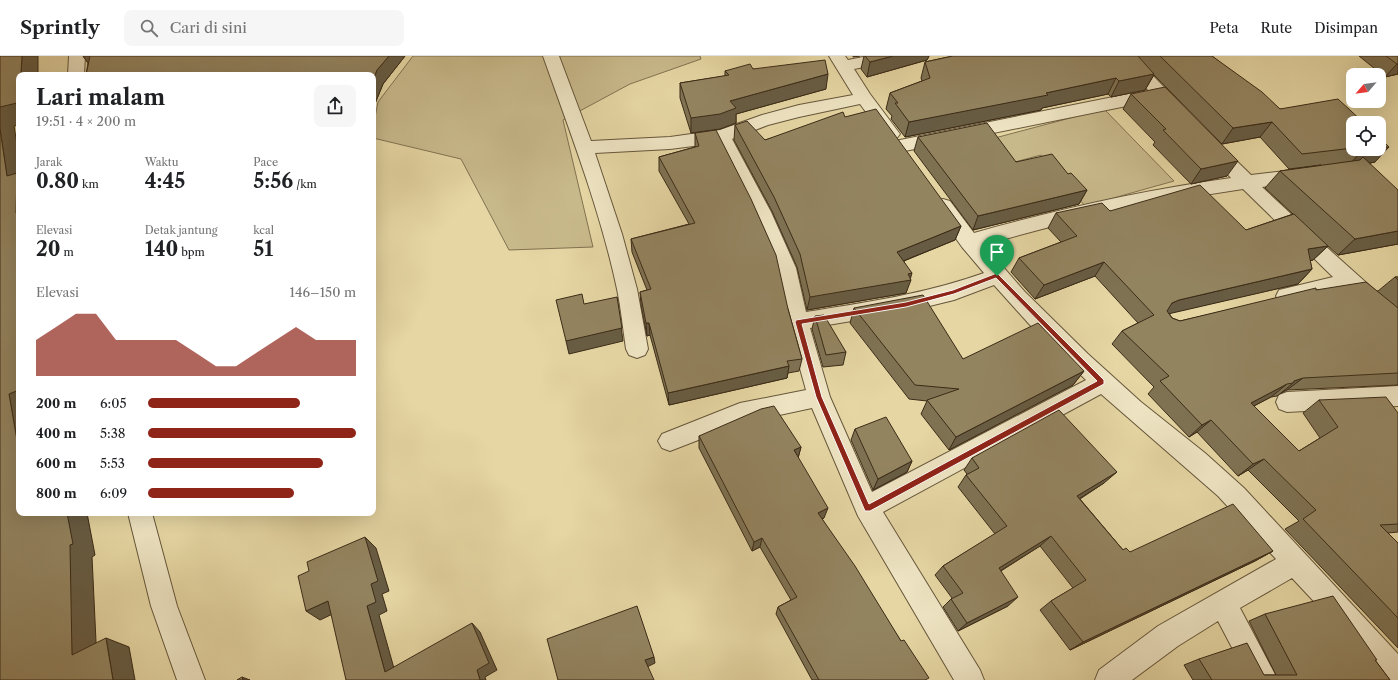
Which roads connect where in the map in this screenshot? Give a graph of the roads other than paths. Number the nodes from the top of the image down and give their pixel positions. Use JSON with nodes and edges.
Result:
{"nodes":[{"id":1,"x":77,"y":56,"type":"edge"},
{"id":2,"x":551,"y":56,"type":"edge"},
{"id":3,"x":893,"y":56,"type":"edge"},
{"id":4,"x":1125,"y":56,"type":"edge"},
{"id":5,"x":840,"y":61,"type":"edge"},
{"id":6,"x":76,"y":72,"type":"edge"},
{"id":7,"x":1160,"y":94,"type":"junction"},
{"id":8,"x":864,"y":98,"type":"junction"},
{"id":9,"x":1186,"y":120,"type":"edge"},
{"id":10,"x":722,"y":136,"type":"junction"},
{"id":11,"x":1201,"y":136,"type":"edge"},
{"id":12,"x":900,"y":146,"type":"junction"},
{"id":13,"x":584,"y":147,"type":"junction"},
{"id":14,"x":913,"y":165,"type":"edge"},
{"id":15,"x":1323,"y":172,"type":"edge"},
{"id":16,"x":1245,"y":182,"type":"junction"},
{"id":17,"x":932,"y":191,"type":"edge"},
{"id":18,"x":969,"y":242,"type":"junction"},
{"id":19,"x":997,"y":276,"type":"junction"},
{"id":20,"x":1349,"y":281,"type":"junction"},
{"id":21,"x":1266,"y":301,"type":"edge"},
{"id":22,"x":798,"y":322,"type":"junction"},
{"id":23,"x":1398,"y":323,"type":"edge"},
{"id":24,"x":637,"y":350,"type":"dead end"},
{"id":25,"x":1102,"y":382,"type":"junction"},
{"id":26,"x":1398,"y":396,"type":"edge"},
{"id":27,"x":819,"y":397,"type":"junction"},
{"id":28,"x":1287,"y":402,"type":"dead end"},
{"id":29,"x":670,"y":441,"type":"dead end"},
{"id":30,"x":867,"y":508,"type":"junction"},
{"id":31,"x":141,"y":516,"type":"edge"},
{"id":32,"x":1295,"y":562,"type":"junction"},
{"id":33,"x":1223,"y":603,"type":"junction"},
{"id":34,"x":1398,"y":675,"type":"edge"},
{"id":35,"x":191,"y":680,"type":"edge"},
{"id":36,"x":970,"y":680,"type":"edge"},
{"id":37,"x":1109,"y":680,"type":"edge"},
{"id":38,"x":1264,"y":680,"type":"edge"}],
"edges":[{"from":1,"to":6,"type":"street"},
{"from":2,"to":13,"type":"street"},
{"from":3,"to":5,"type":"street"},
{"from":4,"to":7,"type":"street"},
{"from":5,"to":8,"type":"street"},
{"from":7,"to":9,"type":"street"},
{"from":7,"to":12,"type":"street"},
{"from":8,"to":10,"type":"street"},
{"from":8,"to":12,"type":"street"},
{"from":10,"to":13,"type":"street"},
{"from":10,"to":22,"type":"street"},
{"from":11,"to":16,"type":"street"},
{"from":12,"to":14,"type":"street"},
{"from":13,"to":24,"type":"street"},
{"from":15,"to":16,"type":"street"},
{"from":16,"to":18,"type":"street"},
{"from":16,"to":20,"type":"street"},
{"from":17,"to":18,"type":"street"},
{"from":18,"to":19,"type":"street"},
{"from":19,"to":22,"type":"street"},
{"from":19,"to":25,"type":"street"},
{"from":20,"to":21,"type":"street"},
{"from":20,"to":23,"type":"street"},
{"from":22,"to":27,"type":"street"},
{"from":25,"to":30,"type":"street"},
{"from":25,"to":32,"type":"street"},
{"from":26,"to":28,"type":"street"},
{"from":27,"to":29,"type":"street"},
{"from":27,"to":30,"type":"street"},
{"from":30,"to":36,"type":"street"},
{"from":31,"to":35,"type":"street"},
{"from":32,"to":33,"type":"street"},
{"from":32,"to":34,"type":"street"},
{"from":33,"to":37,"type":"street"},
{"from":33,"to":38,"type":"street"}]}
